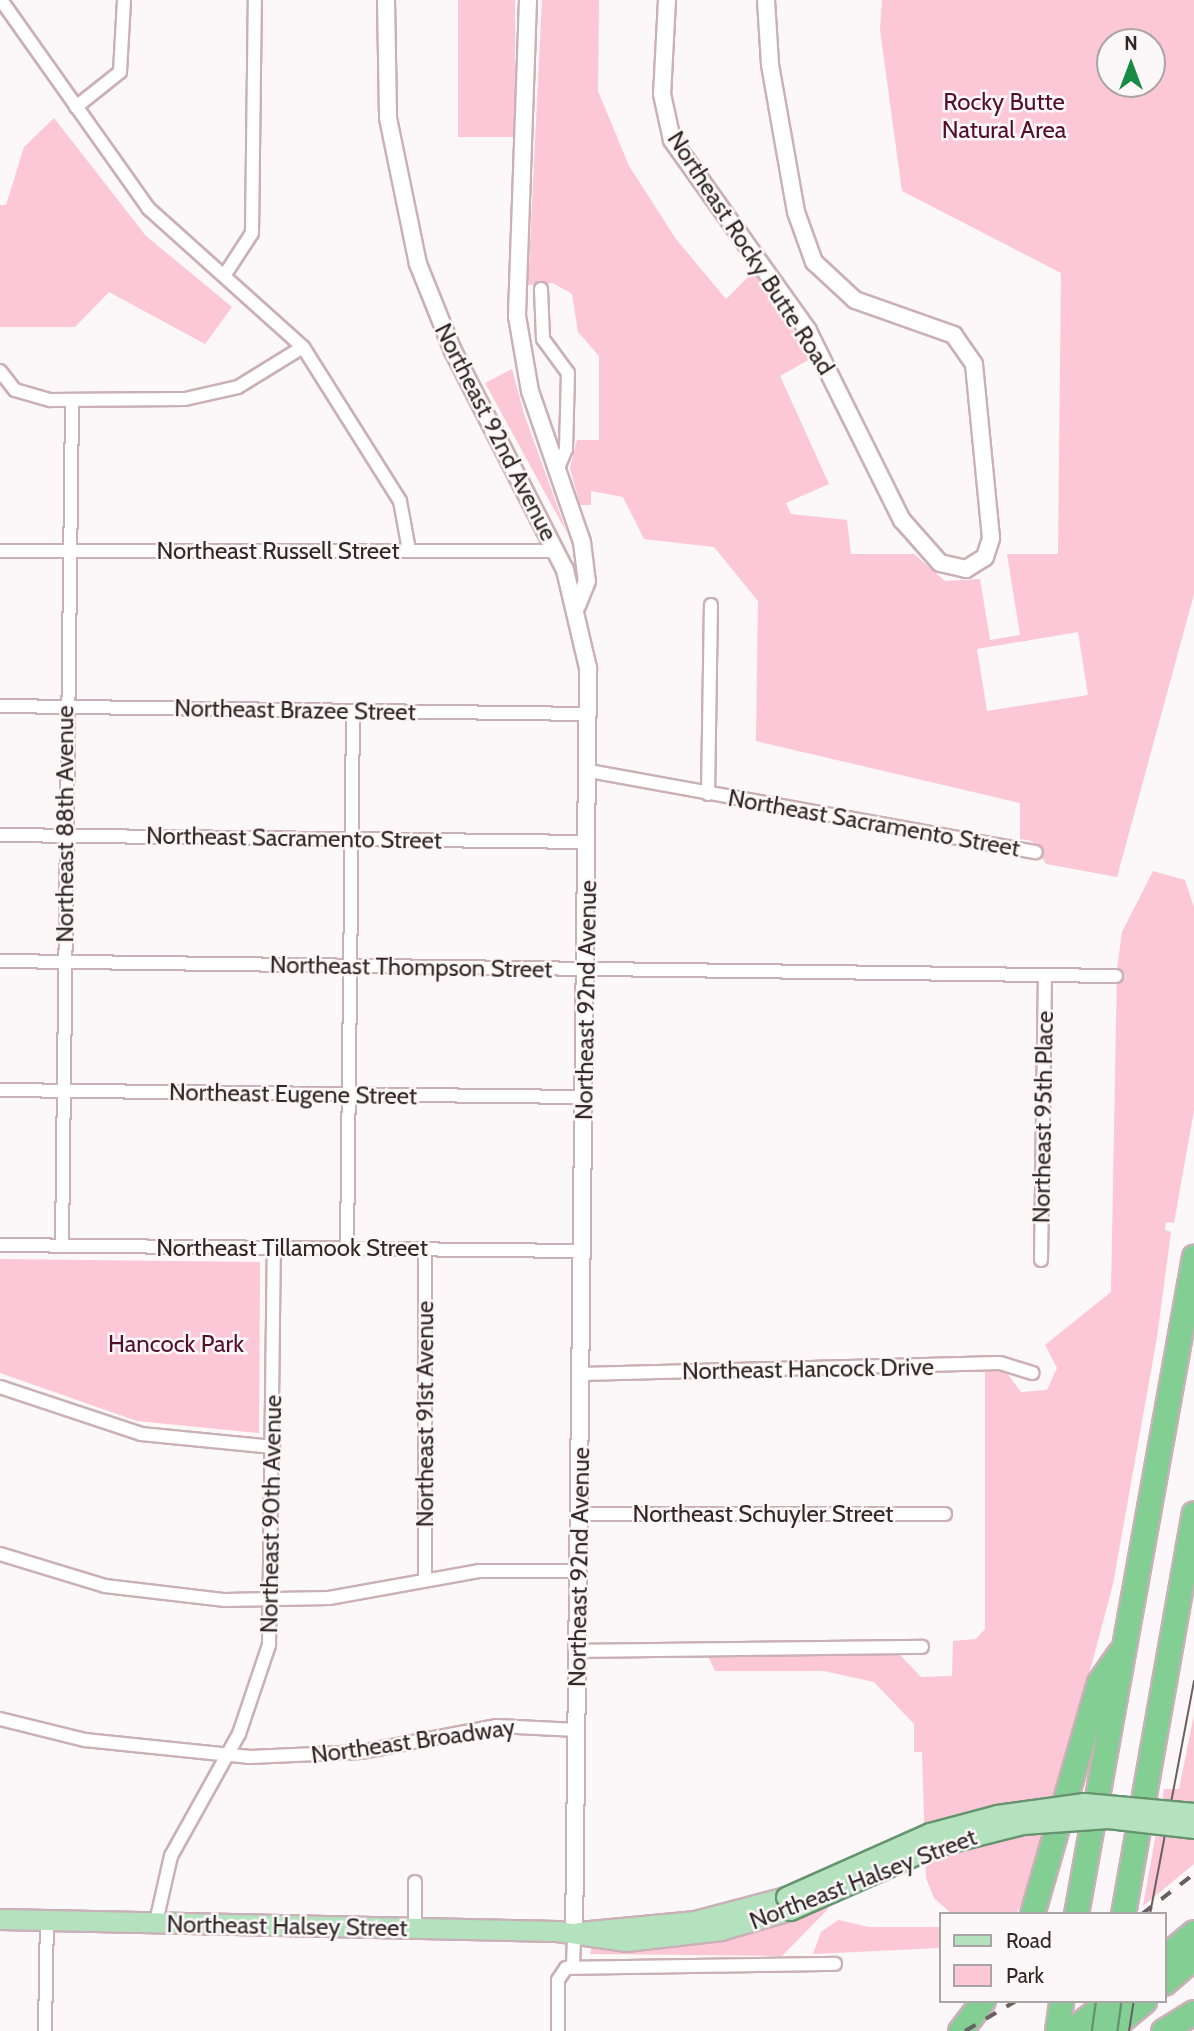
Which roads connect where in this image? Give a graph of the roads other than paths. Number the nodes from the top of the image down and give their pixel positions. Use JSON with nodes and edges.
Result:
{"nodes":[{"id":1,"x":1,"y":0,"type":"edge"},
{"id":2,"x":124,"y":0,"type":"edge"},
{"id":3,"x":255,"y":0,"type":"edge"},
{"id":4,"x":386,"y":0,"type":"edge"},
{"id":5,"x":528,"y":0,"type":"edge"},
{"id":6,"x":667,"y":0,"type":"edge"},
{"id":7,"x":766,"y":0,"type":"edge"},
{"id":8,"x":76,"y":107,"type":"junction"},
{"id":9,"x":224,"y":276,"type":"junction"},
{"id":10,"x":541,"y":289,"type":"dead end"},
{"id":11,"x":303,"y":347,"type":"junction"},
{"id":12,"x":0,"y":371,"type":"edge"},
{"id":13,"x":72,"y":402,"type":"junction"},
{"id":14,"x":558,"y":468,"type":"junction"},
{"id":15,"x":409,"y":550,"type":"junction"},
{"id":16,"x":0,"y":551,"type":"edge"},
{"id":17,"x":70,"y":551,"type":"junction"},
{"id":18,"x":556,"y":551,"type":"junction"},
{"id":19,"x":710,"y":605,"type":"dead end"},
{"id":20,"x":577,"y":606,"type":"junction"},
{"id":21,"x":0,"y":706,"type":"edge"},
{"id":22,"x":67,"y":707,"type":"junction"},
{"id":23,"x":353,"y":711,"type":"junction"},
{"id":24,"x":590,"y":714,"type":"junction"},
{"id":25,"x":589,"y":771,"type":"junction"},
{"id":26,"x":708,"y":794,"type":"junction"},
{"id":27,"x":0,"y":835,"type":"edge"},
{"id":28,"x":66,"y":835,"type":"junction"},
{"id":29,"x":352,"y":839,"type":"junction"},
{"id":30,"x":588,"y":842,"type":"junction"},
{"id":31,"x":1036,"y":852,"type":"dead end"},
{"id":32,"x":0,"y":961,"type":"edge"},
{"id":33,"x":65,"y":962,"type":"junction"},
{"id":34,"x":351,"y":967,"type":"junction"},
{"id":35,"x":586,"y":970,"type":"junction"},
{"id":36,"x":1045,"y":975,"type":"junction"},
{"id":37,"x":1116,"y":976,"type":"dead end"},
{"id":38,"x":0,"y":1090,"type":"edge"},
{"id":39,"x":63,"y":1091,"type":"junction"},
{"id":40,"x":349,"y":1094,"type":"junction"},
{"id":41,"x":585,"y":1097,"type":"junction"},
{"id":42,"x":0,"y":1245,"type":"edge"},
{"id":43,"x":62,"y":1246,"type":"junction"},
{"id":44,"x":274,"y":1248,"type":"junction"},
{"id":45,"x":348,"y":1249,"type":"junction"},
{"id":46,"x":425,"y":1249,"type":"junction"},
{"id":47,"x":583,"y":1251,"type":"junction"},
{"id":48,"x":1194,"y":1256,"type":"edge"},
{"id":49,"x":1041,"y":1260,"type":"dead end"},
{"id":50,"x":1034,"y":1373,"type":"dead end"},
{"id":51,"x":582,"y":1374,"type":"junction"},
{"id":52,"x":0,"y":1387,"type":"edge"},
{"id":53,"x":273,"y":1447,"type":"junction"},
{"id":54,"x":1194,"y":1513,"type":"edge"},
{"id":55,"x":581,"y":1514,"type":"junction"},
{"id":56,"x":945,"y":1514,"type":"dead end"},
{"id":57,"x":0,"y":1553,"type":"edge"},
{"id":58,"x":580,"y":1571,"type":"junction"},
{"id":59,"x":425,"y":1578,"type":"junction"},
{"id":60,"x":274,"y":1602,"type":"junction"},
{"id":61,"x":922,"y":1647,"type":"dead end"},
{"id":62,"x":1122,"y":1648,"type":"junction"},
{"id":63,"x":577,"y":1651,"type":"junction"},
{"id":64,"x":0,"y":1719,"type":"edge"},
{"id":65,"x":577,"y":1730,"type":"junction"},
{"id":66,"x":227,"y":1756,"type":"junction"},
{"id":67,"x":1194,"y":1813,"type":"edge"},
{"id":68,"x":1194,"y":1828,"type":"edge"},
{"id":69,"x":415,"y":1882,"type":"dead end"},
{"id":70,"x":788,"y":1904,"type":"junction"},
{"id":71,"x":1077,"y":1905,"type":"edge"},
{"id":72,"x":1033,"y":1912,"type":"edge"},
{"id":73,"x":1122,"y":1912,"type":"edge"},
{"id":74,"x":0,"y":1919,"type":"edge"},
{"id":75,"x":47,"y":1920,"type":"junction"},
{"id":76,"x":156,"y":1923,"type":"junction"},
{"id":77,"x":415,"y":1929,"type":"junction"},
{"id":78,"x":1194,"y":1932,"type":"edge"},
{"id":79,"x":575,"y":1933,"type":"junction"},
{"id":80,"x":1166,"y":1955,"type":"edge"},
{"id":81,"x":1194,"y":1958,"type":"edge"},
{"id":82,"x":835,"y":1964,"type":"dead end"},
{"id":83,"x":573,"y":1966,"type":"junction"},
{"id":84,"x":1166,"y":1981,"type":"edge"},
{"id":85,"x":981,"y":2003,"type":"edge"},
{"id":86,"x":1061,"y":2003,"type":"edge"},
{"id":87,"x":1106,"y":2003,"type":"edge"},
{"id":88,"x":1109,"y":2003,"type":"edge"},
{"id":89,"x":1141,"y":2003,"type":"edge"},
{"id":90,"x":1194,"y":2012,"type":"edge"},
{"id":91,"x":46,"y":2031,"type":"edge"},
{"id":92,"x":558,"y":2031,"type":"edge"},
{"id":93,"x":960,"y":2031,"type":"edge"},
{"id":94,"x":1057,"y":2031,"type":"edge"},
{"id":95,"x":1070,"y":2031,"type":"edge"},
{"id":96,"x":1106,"y":2031,"type":"edge"},
{"id":97,"x":1163,"y":2031,"type":"edge"}],
"edges":[{"from":1,"to":8,"type":"street"},
{"from":2,"to":8,"type":"street"},
{"from":3,"to":9,"type":"street"},
{"from":4,"to":18,"type":"street","name":"Northeast 92nd Avenue"},
{"from":5,"to":14,"type":"street"},
{"from":6,"to":7,"type":"street","name":"Northeast Rocky Butte Road"},
{"from":8,"to":9,"type":"street"},
{"from":9,"to":11,"type":"street"},
{"from":10,"to":14,"type":"street"},
{"from":11,"to":13,"type":"street"},
{"from":11,"to":15,"type":"street"},
{"from":12,"to":13,"type":"street"},
{"from":13,"to":17,"type":"street","name":"Northeast 88th Avenue"},
{"from":14,"to":20,"type":"street"},
{"from":15,"to":17,"type":"street","name":"Northeast Russell Street"},
{"from":15,"to":18,"type":"street","name":"Northeast Russell Street"},
{"from":16,"to":17,"type":"street","name":"Northeast Russell Street"},
{"from":17,"to":22,"type":"street","name":"Northeast 88th Avenue"},
{"from":18,"to":20,"type":"street","name":"Northeast 92nd Avenue"},
{"from":19,"to":26,"type":"street"},
{"from":20,"to":24,"type":"street","name":"Northeast 92nd Avenue"},
{"from":21,"to":22,"type":"street","name":"Northeast Brazee Street"},
{"from":22,"to":23,"type":"street","name":"Northeast Brazee Street"},
{"from":22,"to":28,"type":"street","name":"Northeast 88th Avenue"},
{"from":23,"to":24,"type":"street","name":"Northeast Brazee Street"},
{"from":23,"to":29,"type":"street"},
{"from":24,"to":25,"type":"street","name":"Northeast 92nd Avenue"},
{"from":25,"to":26,"type":"street","name":"Northeast Sacramento Street"},
{"from":25,"to":30,"type":"street","name":"Northeast 92nd Avenue"},
{"from":26,"to":31,"type":"street","name":"Northeast Sacramento Street"},
{"from":27,"to":28,"type":"street","name":"Northeast Sacramento Street"},
{"from":28,"to":29,"type":"street","name":"Northeast Sacramento Street"},
{"from":28,"to":33,"type":"street","name":"Northeast 88th Avenue"},
{"from":29,"to":30,"type":"street","name":"Northeast Sacramento Street"},
{"from":29,"to":34,"type":"street"},
{"from":30,"to":35,"type":"street","name":"Northeast 92nd Avenue"},
{"from":32,"to":33,"type":"street","name":"Northeast Thompson Street"},
{"from":33,"to":34,"type":"street","name":"Northeast Thompson Street"},
{"from":33,"to":39,"type":"street","name":"Northeast 88th Avenue"},
{"from":34,"to":35,"type":"street","name":"Northeast Thompson Street"},
{"from":34,"to":40,"type":"street"},
{"from":35,"to":36,"type":"street","name":"Northeast Thompson Street"},
{"from":35,"to":41,"type":"street","name":"Northeast 92nd Avenue"},
{"from":36,"to":37,"type":"street","name":"Northeast Thompson Street"},
{"from":36,"to":49,"type":"street","name":"Northeast 95th Place"},
{"from":38,"to":39,"type":"street","name":"Northeast Eugene Street"},
{"from":39,"to":40,"type":"street","name":"Northeast Eugene Street"},
{"from":39,"to":43,"type":"street","name":"Northeast 88th Avenue"},
{"from":40,"to":41,"type":"street","name":"Northeast Eugene Street"},
{"from":40,"to":45,"type":"street"},
{"from":41,"to":47,"type":"street","name":"Northeast 92nd Avenue"},
{"from":42,"to":43,"type":"street","name":"Northeast Tillamook Street"},
{"from":43,"to":44,"type":"street","name":"Northeast Tillamook Street"},
{"from":44,"to":45,"type":"street","name":"Northeast Tillamook Street"},
{"from":44,"to":53,"type":"street","name":"Northeast 90th Avenue"},
{"from":45,"to":46,"type":"street","name":"Northeast Tillamook Street"},
{"from":46,"to":47,"type":"street","name":"Northeast Tillamook Street"},
{"from":46,"to":59,"type":"street","name":"Northeast 91st Avenue"},
{"from":47,"to":51,"type":"street","name":"Northeast 92nd Avenue"},
{"from":48,"to":62,"type":"highway"},
{"from":50,"to":51,"type":"street","name":"Northeast Hancock Drive"},
{"from":51,"to":55,"type":"street","name":"Northeast 92nd Avenue"},
{"from":52,"to":53,"type":"street"},
{"from":53,"to":60,"type":"street","name":"Northeast 90th Avenue"},
{"from":54,"to":73,"type":"highway"},
{"from":55,"to":56,"type":"street","name":"Northeast Schuyler Street"},
{"from":55,"to":58,"type":"street","name":"Northeast 92nd Avenue"},
{"from":57,"to":60,"type":"street"},
{"from":58,"to":59,"type":"street"},
{"from":58,"to":63,"type":"street","name":"Northeast 92nd Avenue"},
{"from":59,"to":60,"type":"street"},
{"from":60,"to":66,"type":"street","name":"Northeast 90th Avenue"},
{"from":61,"to":63,"type":"street"},
{"from":62,"to":71,"type":"highway"},
{"from":62,"to":72,"type":"highway"},
{"from":63,"to":65,"type":"street","name":"Northeast 92nd Avenue"},
{"from":64,"to":66,"type":"street","name":"Northeast Broadway"},
{"from":65,"to":66,"type":"street","name":"Northeast Broadway"},
{"from":65,"to":79,"type":"street","name":"Northeast 92nd Avenue"},
{"from":66,"to":76,"type":"street","name":"Northeast 90th Avenue"},
{"from":67,"to":70,"type":"main road","name":"Northeast Halsey Street","bridge":true},
{"from":68,"to":70,"type":"main road","name":"Northeast Halsey Street","bridge":true},
{"from":69,"to":77,"type":"street"},
{"from":70,"to":79,"type":"main road","name":"Northeast Halsey Street"},
{"from":74,"to":75,"type":"main road","name":"Northeast Halsey Street"},
{"from":75,"to":76,"type":"main road","name":"Northeast Halsey Street"},
{"from":75,"to":91,"type":"street"},
{"from":76,"to":77,"type":"main road","name":"Northeast Halsey Street"},
{"from":77,"to":79,"type":"main road","name":"Northeast Halsey Street"},
{"from":78,"to":80,"type":"highway"},
{"from":79,"to":83,"type":"street","name":"Northeast 92nd Avenue"},
{"from":81,"to":84,"type":"highway"},
{"from":82,"to":83,"type":"street"},
{"from":83,"to":92,"type":"street","name":"Northeast 92nd Avenue"},
{"from":85,"to":93,"type":"highway"},
{"from":86,"to":94,"type":"highway"},
{"from":87,"to":95,"type":"highway"},
{"from":88,"to":96,"type":"highway","bridge":true},
{"from":89,"to":96,"type":"highway"},
{"from":90,"to":97,"type":"highway"}]}
